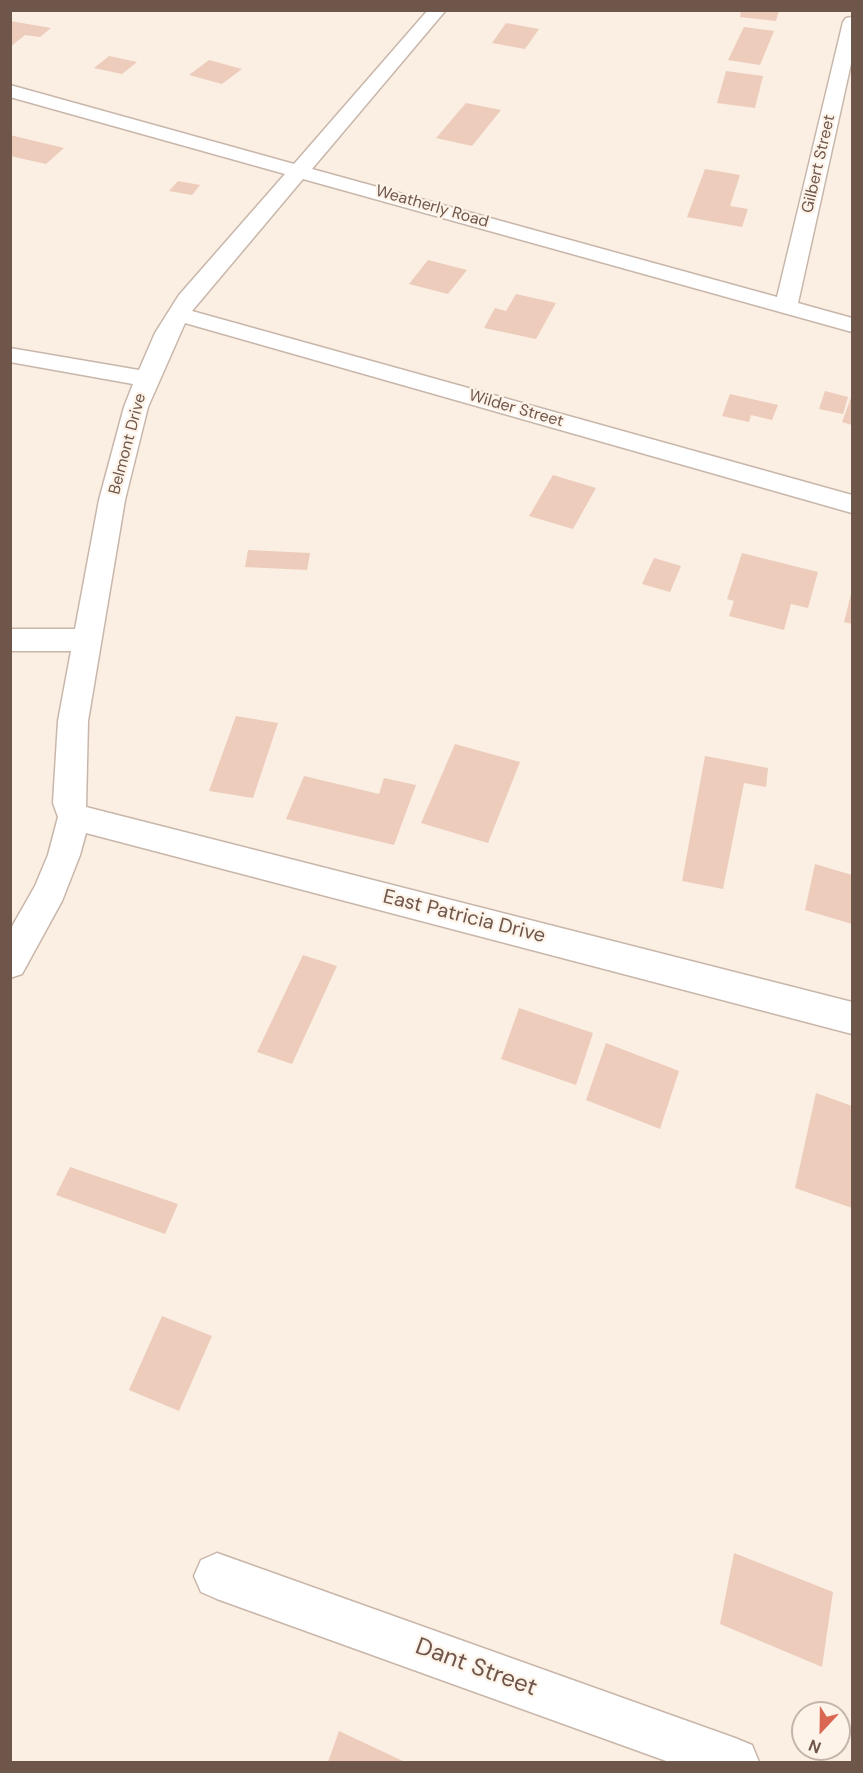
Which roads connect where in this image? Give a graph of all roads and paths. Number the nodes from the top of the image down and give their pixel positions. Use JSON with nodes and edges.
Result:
{"nodes":[{"id":1,"x":438,"y":10,"type":"edge"},
{"id":2,"x":852,"y":22,"type":"edge"},
{"id":3,"x":10,"y":90,"type":"edge"},
{"id":4,"x":302,"y":170,"type":"junction"},
{"id":5,"x":786,"y":306,"type":"junction"},
{"id":6,"x":179,"y":314,"type":"junction"},
{"id":7,"x":852,"y":325,"type":"edge"},
{"id":8,"x":10,"y":355,"type":"edge"},
{"id":9,"x":147,"y":379,"type":"junction"},
{"id":10,"x":852,"y":504,"type":"edge"},
{"id":11,"x":10,"y":640,"type":"edge"},
{"id":12,"x":87,"y":640,"type":"junction"},
{"id":13,"x":74,"y":817,"type":"junction"},
{"id":14,"x":10,"y":963,"type":"edge"},
{"id":15,"x":852,"y":1018,"type":"edge"},
{"id":16,"x":217,"y":1576,"type":"dead end"},
{"id":17,"x":735,"y":1762,"type":"edge"}],
"edges":[{"from":1,"to":4,"type":"street","name":"Belmont Drive"},
{"from":2,"to":5,"type":"street","name":"Gilbert Street"},
{"from":3,"to":4,"type":"street","name":"Weatherly Road"},
{"from":4,"to":5,"type":"street","name":"Weatherly Road"},
{"from":4,"to":6,"type":"street","name":"Belmont Drive"},
{"from":5,"to":7,"type":"street","name":"Weatherly Road"},
{"from":6,"to":9,"type":"street","name":"Belmont Drive"},
{"from":6,"to":10,"type":"street","name":"Wilder Street"},
{"from":8,"to":9,"type":"street"},
{"from":9,"to":12,"type":"street","name":"Belmont Drive"},
{"from":11,"to":12,"type":"street"},
{"from":12,"to":13,"type":"street","name":"Belmont Drive"},
{"from":13,"to":14,"type":"street","name":"Belmont Drive"},
{"from":13,"to":15,"type":"street","name":"East Patricia Drive"},
{"from":16,"to":17,"type":"street","name":"Dant Street"}]}
